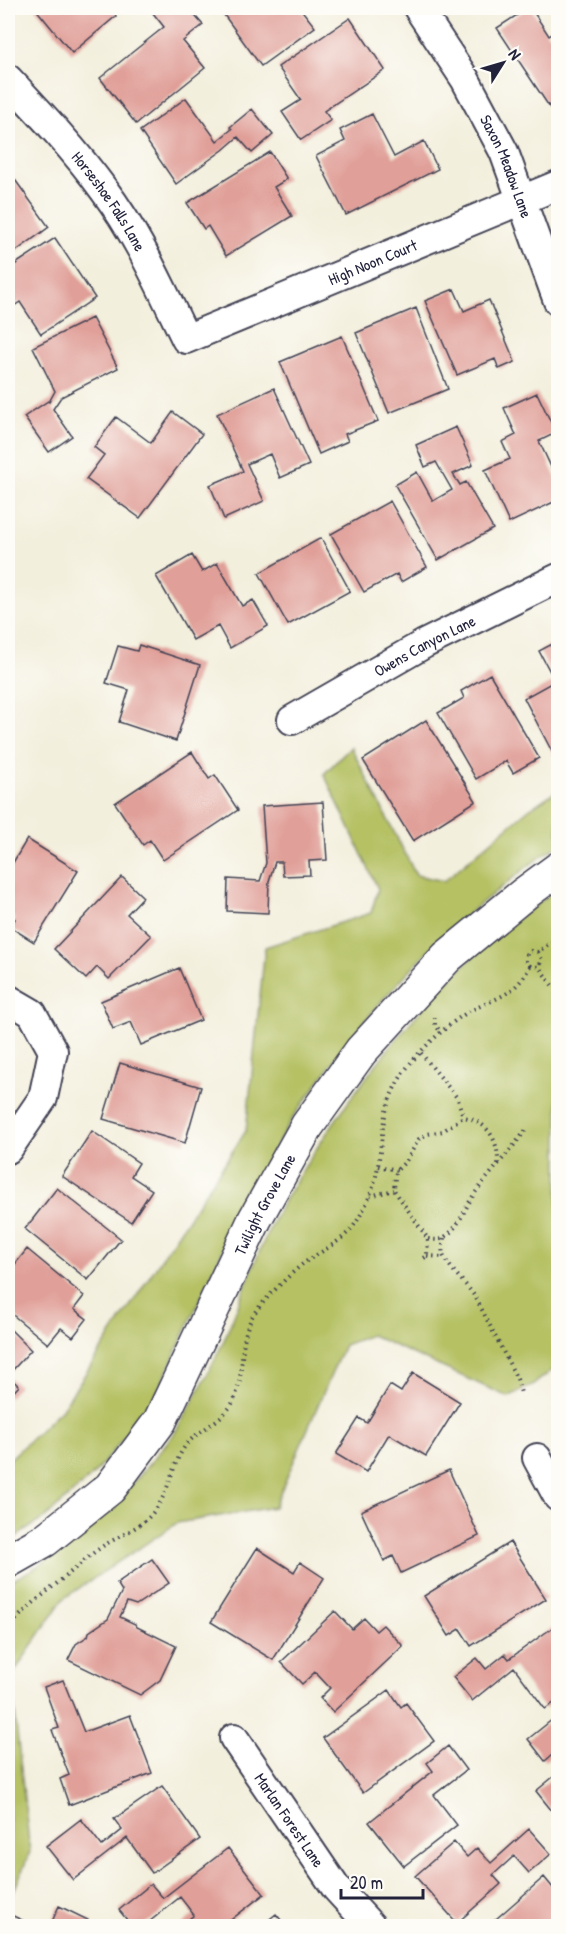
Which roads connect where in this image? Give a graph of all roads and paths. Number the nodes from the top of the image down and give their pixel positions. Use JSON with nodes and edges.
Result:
{"nodes":[{"id":1,"x":418,"y":8,"type":"edge"},
{"id":2,"x":8,"y":79,"type":"edge"},
{"id":3,"x":558,"y":185,"type":"edge"},
{"id":4,"x":521,"y":200,"type":"junction"},
{"id":5,"x":558,"y":300,"type":"edge"},
{"id":6,"x":186,"y":339,"type":"joint"},
{"id":7,"x":558,"y":578,"type":"edge"},
{"id":8,"x":292,"y":720,"type":"dead end"},
{"id":9,"x":558,"y":869,"type":"edge"},
{"id":10,"x":558,"y":937,"type":"edge"},
{"id":11,"x":538,"y":952,"type":"junction"},
{"id":12,"x":530,"y":966,"type":"junction"},
{"id":13,"x":539,"y":967,"type":"junction"},
{"id":14,"x":552,"y":985,"type":"dead end"},
{"id":15,"x":8,"y":999,"type":"edge"},
{"id":16,"x":421,"y":1053,"type":"junction"},
{"id":17,"x":463,"y":1117,"type":"junction"},
{"id":18,"x":528,"y":1127,"type":"dead end"},
{"id":19,"x":8,"y":1149,"type":"edge"},
{"id":20,"x":498,"y":1165,"type":"junction"},
{"id":21,"x":378,"y":1166,"type":"junction"},
{"id":22,"x":397,"y":1170,"type":"junction"},
{"id":23,"x":394,"y":1190,"type":"junction"},
{"id":24,"x":444,"y":1238,"type":"junction"},
{"id":25,"x":429,"y":1239,"type":"junction"},
{"id":26,"x":444,"y":1257,"type":"junction"},
{"id":27,"x":521,"y":1393,"type":"dead end"},
{"id":28,"x":537,"y":1458,"type":"dead end"},
{"id":29,"x":558,"y":1497,"type":"edge"},
{"id":30,"x":8,"y":1561,"type":"edge"},
{"id":31,"x":234,"y":1738,"type":"dead end"},
{"id":32,"x":372,"y":1926,"type":"edge"}],
"edges":[{"from":1,"to":4,"type":"street","name":"Saxon Meadow Lane"},
{"from":2,"to":6,"type":"street","name":"Horseshoe Falls Lane"},
{"from":3,"to":4,"type":"street","name":"High Noon Court"},
{"from":4,"to":5,"type":"street","name":"Saxon Meadow Lane"},
{"from":4,"to":6,"type":"street","name":"High Noon Court"},
{"from":7,"to":8,"type":"street","name":"Owens Canyon Lane"},
{"from":9,"to":30,"type":"street","name":"Twilight Grove Lane"},
{"from":10,"to":11,"type":"path"},
{"from":11,"to":12,"type":"path"},
{"from":11,"to":13,"type":"path"},
{"from":12,"to":13,"type":"path"},
{"from":12,"to":16,"type":"path"},
{"from":13,"to":14,"type":"path"},
{"from":15,"to":19,"type":"street"},
{"from":16,"to":17,"type":"path"},
{"from":16,"to":21,"type":"path"},
{"from":17,"to":20,"type":"path"},
{"from":17,"to":22,"type":"path"},
{"from":18,"to":20,"type":"path"},
{"from":20,"to":24,"type":"path"},
{"from":21,"to":22,"type":"path"},
{"from":21,"to":23,"type":"path"},
{"from":22,"to":23,"type":"path"},
{"from":23,"to":25,"type":"path"},
{"from":24,"to":25,"type":"path"},
{"from":24,"to":26,"type":"path"},
{"from":25,"to":26,"type":"path"},
{"from":26,"to":27,"type":"path"},
{"from":28,"to":29,"type":"street"},
{"from":31,"to":32,"type":"street","name":"Marlan Forest Lane"}]}
